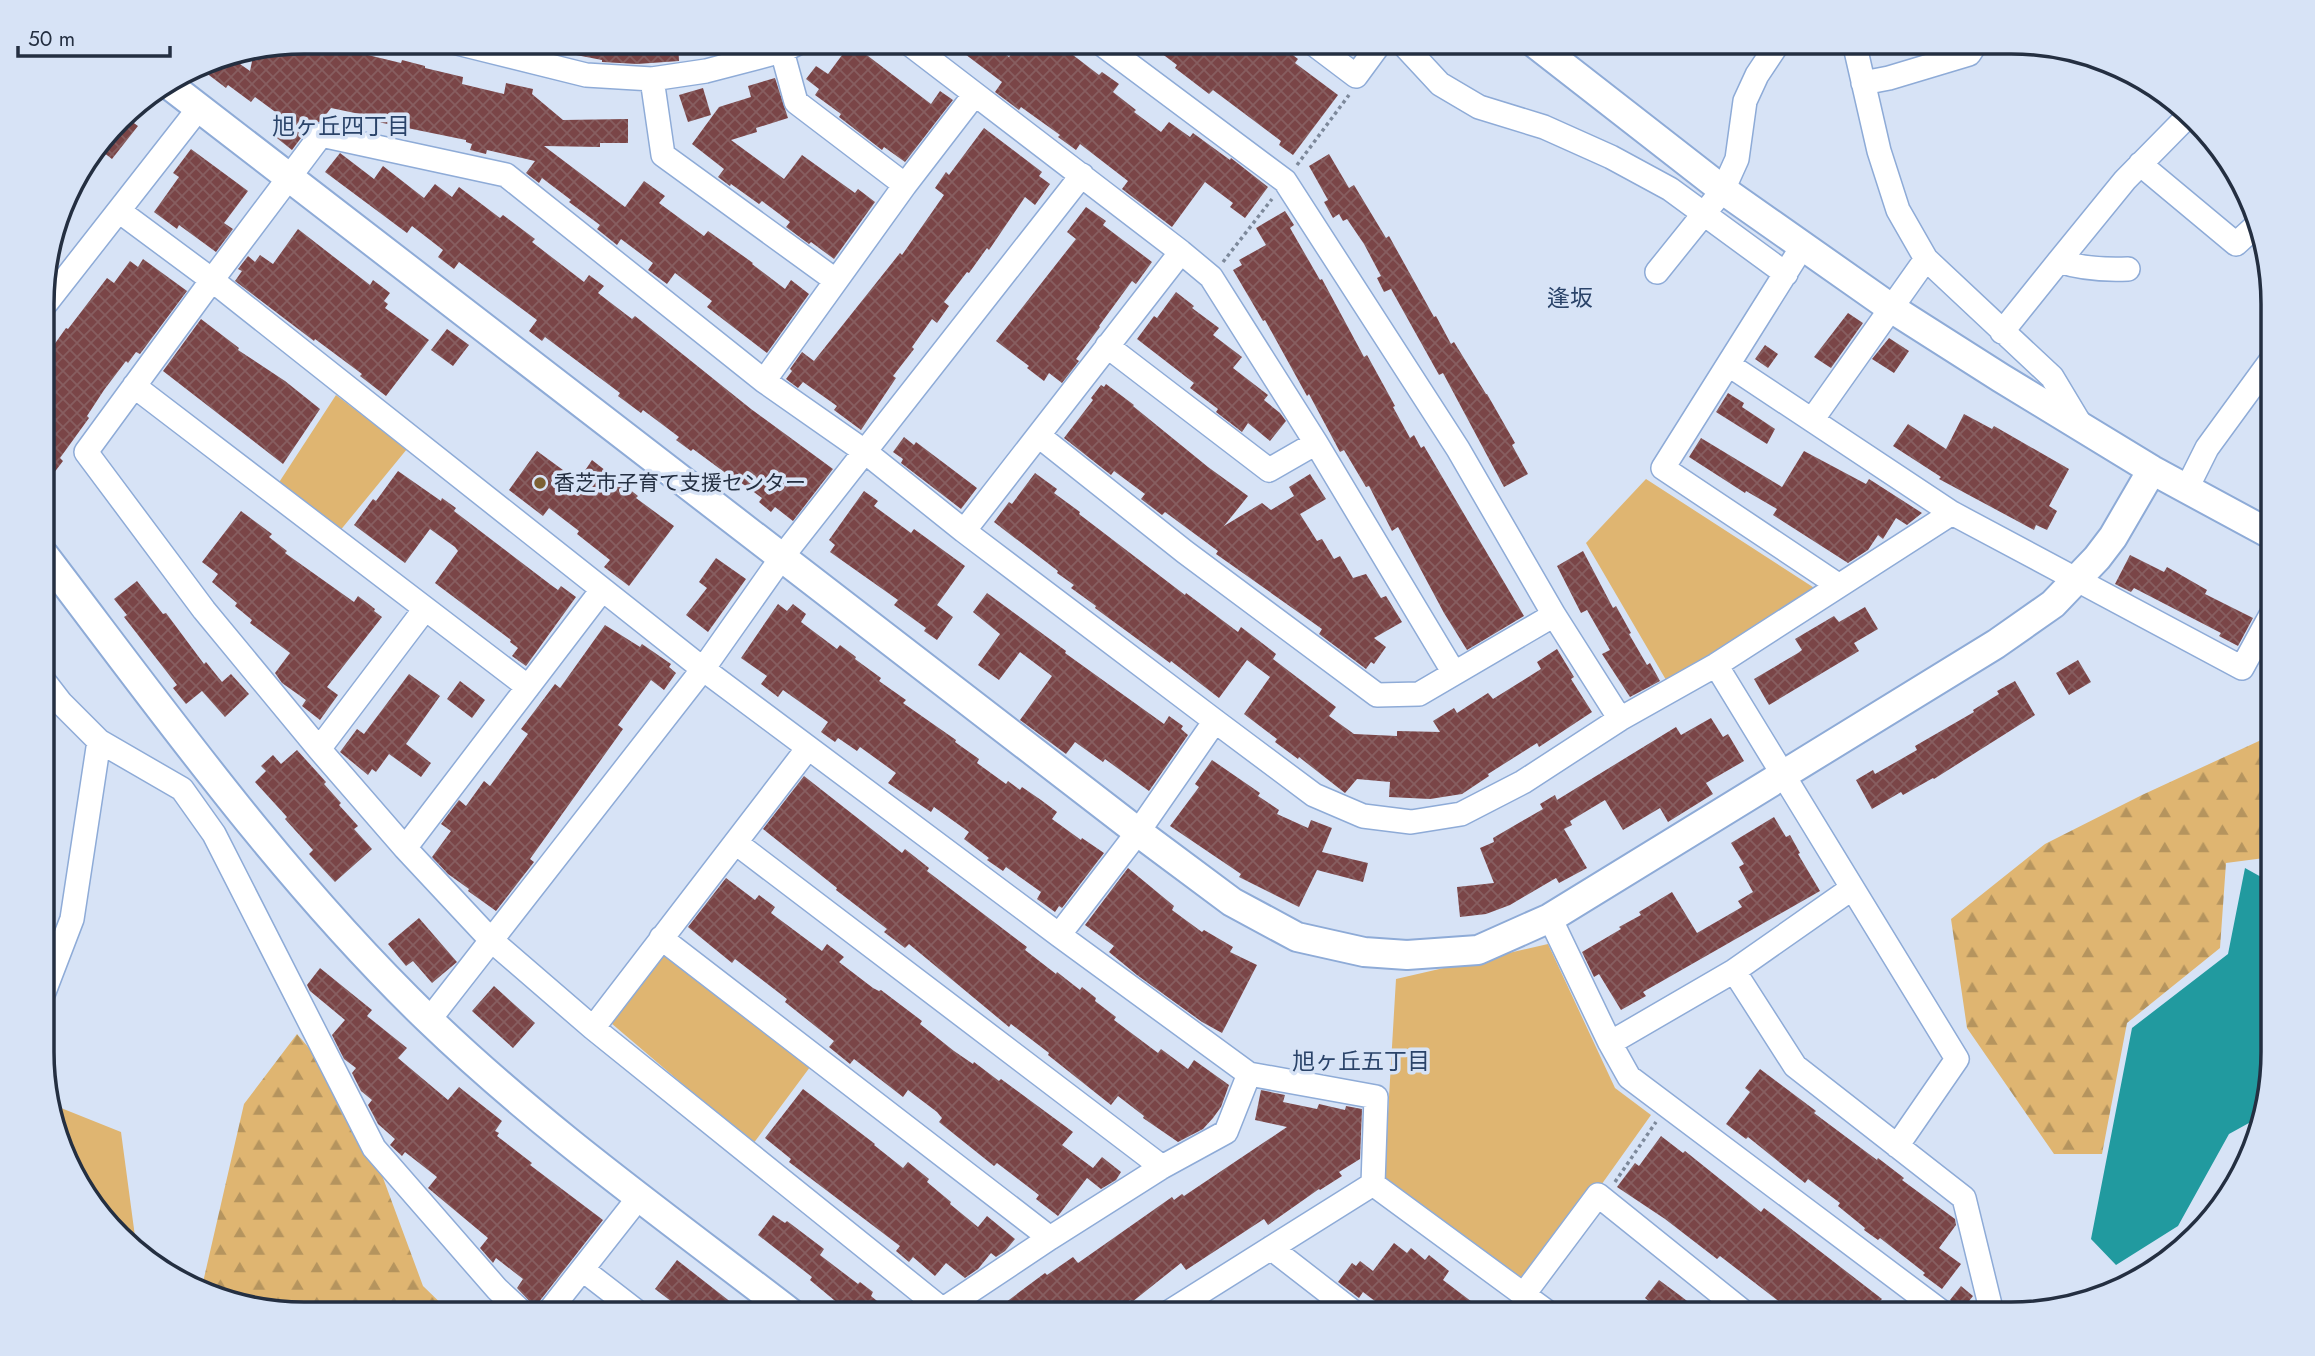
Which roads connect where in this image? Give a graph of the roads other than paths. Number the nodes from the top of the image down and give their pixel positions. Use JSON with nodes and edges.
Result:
{"nodes":[{"id":1,"x":501,"y":54,"type":"edge"},
{"id":2,"x":766,"y":54,"type":"edge"},
{"id":3,"x":792,"y":54,"type":"edge"},
{"id":4,"x":923,"y":54,"type":"edge"},
{"id":5,"x":1115,"y":54,"type":"edge"},
{"id":6,"x":1327,"y":54,"type":"edge"},
{"id":7,"x":1372,"y":54,"type":"edge"},
{"id":8,"x":1412,"y":54,"type":"edge"},
{"id":9,"x":1547,"y":54,"type":"edge"},
{"id":10,"x":1771,"y":54,"type":"edge"},
{"id":11,"x":1857,"y":54,"type":"edge"},
{"id":12,"x":1969,"y":54,"type":"edge"},
{"id":13,"x":652,"y":79,"type":"junction"},
{"id":14,"x":1863,"y":83,"type":"junction"},
{"id":15,"x":176,"y":90,"type":"edge"},
{"id":16,"x":975,"y":94,"type":"junction"},
{"id":17,"x":199,"y":108,"type":"junction"},
{"id":18,"x":2182,"y":122,"type":"edge"},
{"id":19,"x":2140,"y":164,"type":"junction"},
{"id":20,"x":1082,"y":175,"type":"junction"},
{"id":21,"x":291,"y":177,"type":"junction"},
{"id":22,"x":905,"y":185,"type":"junction"},
{"id":23,"x":1723,"y":190,"type":"junction"},
{"id":24,"x":119,"y":211,"type":"junction"},
{"id":25,"x":1703,"y":215,"type":"junction"},
{"id":26,"x":2250,"y":231,"type":"edge"},
{"id":27,"x":1802,"y":247,"type":"junction"},
{"id":28,"x":1181,"y":252,"type":"junction"},
{"id":29,"x":1926,"y":259,"type":"junction"},
{"id":30,"x":2059,"y":261,"type":"junction"},
{"id":31,"x":2128,"y":269,"type":"dead end"},
{"id":32,"x":1657,"y":272,"type":"dead end"},
{"id":33,"x":1786,"y":274,"type":"junction"},
{"id":34,"x":212,"y":280,"type":"junction"},
{"id":35,"x":835,"y":280,"type":"junction"},
{"id":36,"x":55,"y":292,"type":"edge"},
{"id":37,"x":1891,"y":308,"type":"junction"},
{"id":38,"x":2001,"y":332,"type":"junction"},
{"id":39,"x":1107,"y":346,"type":"junction"},
{"id":40,"x":1729,"y":365,"type":"junction"},
{"id":41,"x":2260,"y":375,"type":"edge"},
{"id":42,"x":764,"y":381,"type":"junction"},
{"id":43,"x":134,"y":386,"type":"junction"},
{"id":44,"x":1812,"y":420,"type":"junction"},
{"id":45,"x":2082,"y":427,"type":"junction"},
{"id":46,"x":1039,"y":436,"type":"junction"},
{"id":47,"x":1316,"y":443,"type":"junction"},
{"id":48,"x":864,"y":451,"type":"junction"},
{"id":49,"x":2152,"y":470,"type":"junction"},
{"id":50,"x":2186,"y":490,"type":"junction"},
{"id":51,"x":1952,"y":513,"type":"junction"},
{"id":52,"x":2260,"y":527,"type":"edge"},
{"id":53,"x":964,"y":531,"type":"junction"},
{"id":54,"x":782,"y":557,"type":"junction"},
{"id":55,"x":54,"y":568,"type":"edge"},
{"id":56,"x":2078,"y":580,"type":"junction"},
{"id":57,"x":1838,"y":585,"type":"junction"},
{"id":58,"x":602,"y":590,"type":"junction"},
{"id":59,"x":425,"y":610,"type":"junction"},
{"id":60,"x":1554,"y":615,"type":"junction"},
{"id":61,"x":2260,"y":634,"type":"edge"},
{"id":62,"x":1716,"y":665,"type":"junction"},
{"id":63,"x":703,"y":669,"type":"junction"},
{"id":64,"x":1454,"y":673,"type":"junction"},
{"id":65,"x":528,"y":687,"type":"junction"},
{"id":66,"x":54,"y":695,"type":"edge"},
{"id":67,"x":1620,"y":719,"type":"junction"},
{"id":68,"x":1215,"y":721,"type":"junction"},
{"id":69,"x":99,"y":741,"type":"junction"},
{"id":70,"x":808,"y":748,"type":"junction"},
{"id":71,"x":318,"y":750,"type":"junction"},
{"id":72,"x":1782,"y":774,"type":"junction"},
{"id":73,"x":1138,"y":832,"type":"junction"},
{"id":74,"x":736,"y":843,"type":"junction"},
{"id":75,"x":405,"y":848,"type":"junction"},
{"id":76,"x":1851,"y":889,"type":"junction"},
{"id":77,"x":1550,"y":918,"type":"junction"},
{"id":78,"x":1059,"y":935,"type":"junction"},
{"id":79,"x":661,"y":938,"type":"junction"},
{"id":80,"x":491,"y":940,"type":"junction"},
{"id":81,"x":54,"y":966,"type":"edge"},
{"id":82,"x":1734,"y":971,"type":"junction"},
{"id":83,"x":429,"y":1020,"type":"junction"},
{"id":84,"x":593,"y":1028,"type":"junction"},
{"id":85,"x":1610,"y":1043,"type":"junction"},
{"id":86,"x":1250,"y":1074,"type":"junction"},
{"id":87,"x":1897,"y":1146,"type":"junction"},
{"id":88,"x":1162,"y":1167,"type":"junction"},
{"id":89,"x":1373,"y":1184,"type":"junction"},
{"id":90,"x":640,"y":1196,"type":"junction"},
{"id":91,"x":1050,"y":1238,"type":"junction"},
{"id":92,"x":1271,"y":1248,"type":"junction"},
{"id":93,"x":583,"y":1270,"type":"junction"},
{"id":94,"x":1524,"y":1294,"type":"junction"},
{"id":95,"x":511,"y":1302,"type":"edge"},
{"id":96,"x":557,"y":1302,"type":"edge"},
{"id":97,"x":624,"y":1302,"type":"edge"},
{"id":98,"x":777,"y":1302,"type":"edge"},
{"id":99,"x":933,"y":1302,"type":"edge"},
{"id":100,"x":959,"y":1302,"type":"edge"},
{"id":101,"x":1185,"y":1302,"type":"edge"},
{"id":102,"x":1341,"y":1302,"type":"edge"},
{"id":103,"x":1534,"y":1302,"type":"edge"},
{"id":104,"x":1731,"y":1302,"type":"edge"},
{"id":105,"x":1926,"y":1302,"type":"edge"},
{"id":106,"x":1989,"y":1302,"type":"edge"}],
"edges":[{"from":1,"to":13,"type":"street"},
{"from":2,"to":13,"type":"street"},
{"from":3,"to":22,"type":"street"},
{"from":4,"to":16,"type":"street"},
{"from":5,"to":60,"type":"street"},
{"from":6,"to":7,"type":"street"},
{"from":8,"to":25,"type":"street"},
{"from":9,"to":23,"type":"street"},
{"from":10,"to":23,"type":"street"},
{"from":11,"to":14,"type":"street"},
{"from":12,"to":14,"type":"street"},
{"from":13,"to":35,"type":"street"},
{"from":14,"to":29,"type":"street"},
{"from":15,"to":17,"type":"street"},
{"from":16,"to":20,"type":"street"},
{"from":16,"to":22,"type":"street"},
{"from":17,"to":21,"type":"street"},
{"from":17,"to":24,"type":"street"},
{"from":18,"to":19,"type":"street"},
{"from":19,"to":26,"type":"street"},
{"from":19,"to":30,"type":"street"},
{"from":20,"to":28,"type":"street"},
{"from":20,"to":48,"type":"street"},
{"from":21,"to":34,"type":"street"},
{"from":21,"to":42,"type":"street"},
{"from":21,"to":54,"type":"street"},
{"from":22,"to":35,"type":"street"},
{"from":23,"to":25,"type":"street"},
{"from":23,"to":27,"type":"street"},
{"from":24,"to":34,"type":"street"},
{"from":24,"to":36,"type":"street"},
{"from":25,"to":32,"type":"street"},
{"from":25,"to":33,"type":"street"},
{"from":27,"to":33,"type":"street"},
{"from":27,"to":37,"type":"street"},
{"from":28,"to":39,"type":"street"},
{"from":28,"to":47,"type":"street"},
{"from":29,"to":37,"type":"street"},
{"from":29,"to":38,"type":"street"},
{"from":30,"to":31,"type":"street"},
{"from":30,"to":38,"type":"street"},
{"from":33,"to":40,"type":"street"},
{"from":34,"to":43,"type":"street"},
{"from":34,"to":58,"type":"street"},
{"from":35,"to":42,"type":"street"},
{"from":37,"to":44,"type":"street"},
{"from":37,"to":45,"type":"street"},
{"from":38,"to":45,"type":"street"},
{"from":39,"to":46,"type":"street"},
{"from":39,"to":47,"type":"street"},
{"from":40,"to":44,"type":"street"},
{"from":40,"to":57,"type":"street"},
{"from":41,"to":50,"type":"street"},
{"from":42,"to":48,"type":"street"},
{"from":43,"to":59,"type":"street"},
{"from":43,"to":71,"type":"street"},
{"from":44,"to":51,"type":"street"},
{"from":45,"to":49,"type":"street"},
{"from":46,"to":53,"type":"street"},
{"from":46,"to":64,"type":"street"},
{"from":47,"to":64,"type":"street"},
{"from":48,"to":53,"type":"street"},
{"from":48,"to":54,"type":"street"},
{"from":49,"to":50,"type":"street"},
{"from":49,"to":56,"type":"street"},
{"from":50,"to":52,"type":"street"},
{"from":51,"to":56,"type":"street"},
{"from":51,"to":57,"type":"street"},
{"from":53,"to":68,"type":"street"},
{"from":54,"to":63,"type":"street"},
{"from":54,"to":73,"type":"street"},
{"from":55,"to":83,"type":"street"},
{"from":56,"to":61,"type":"street"},
{"from":56,"to":72,"type":"street"},
{"from":57,"to":62,"type":"street"},
{"from":58,"to":63,"type":"street"},
{"from":58,"to":65,"type":"street"},
{"from":59,"to":65,"type":"street"},
{"from":59,"to":71,"type":"street"},
{"from":60,"to":64,"type":"street"},
{"from":60,"to":67,"type":"street"},
{"from":62,"to":67,"type":"street"},
{"from":62,"to":72,"type":"street"},
{"from":63,"to":70,"type":"street"},
{"from":63,"to":80,"type":"street"},
{"from":65,"to":75,"type":"street"},
{"from":66,"to":69,"type":"street"},
{"from":67,"to":68,"type":"street"},
{"from":68,"to":73,"type":"street"},
{"from":69,"to":81,"type":"street"},
{"from":69,"to":95,"type":"street"},
{"from":70,"to":74,"type":"street"},
{"from":70,"to":78,"type":"street"},
{"from":71,"to":75,"type":"street"},
{"from":72,"to":76,"type":"street"},
{"from":72,"to":77,"type":"street"},
{"from":73,"to":77,"type":"street"},
{"from":73,"to":78,"type":"street"},
{"from":74,"to":79,"type":"street"},
{"from":74,"to":88,"type":"street"},
{"from":75,"to":80,"type":"street"},
{"from":76,"to":82,"type":"street"},
{"from":76,"to":87,"type":"street"},
{"from":77,"to":85,"type":"street"},
{"from":78,"to":86,"type":"street"},
{"from":79,"to":84,"type":"street"},
{"from":79,"to":91,"type":"street"},
{"from":80,"to":83,"type":"street"},
{"from":80,"to":84,"type":"street"},
{"from":82,"to":85,"type":"street"},
{"from":82,"to":87,"type":"street"},
{"from":83,"to":90,"type":"street"},
{"from":84,"to":99,"type":"street"},
{"from":85,"to":105,"type":"street"},
{"from":86,"to":88,"type":"street"},
{"from":86,"to":89,"type":"street"},
{"from":87,"to":106,"type":"street"},
{"from":88,"to":91,"type":"street"},
{"from":89,"to":92,"type":"street"},
{"from":89,"to":94,"type":"street"},
{"from":90,"to":93,"type":"street"},
{"from":90,"to":98,"type":"street"},
{"from":91,"to":100,"type":"street"},
{"from":92,"to":101,"type":"street"},
{"from":92,"to":102,"type":"street"},
{"from":93,"to":96,"type":"street"},
{"from":93,"to":97,"type":"street"},
{"from":94,"to":103,"type":"street"},
{"from":94,"to":104,"type":"street"}]}
